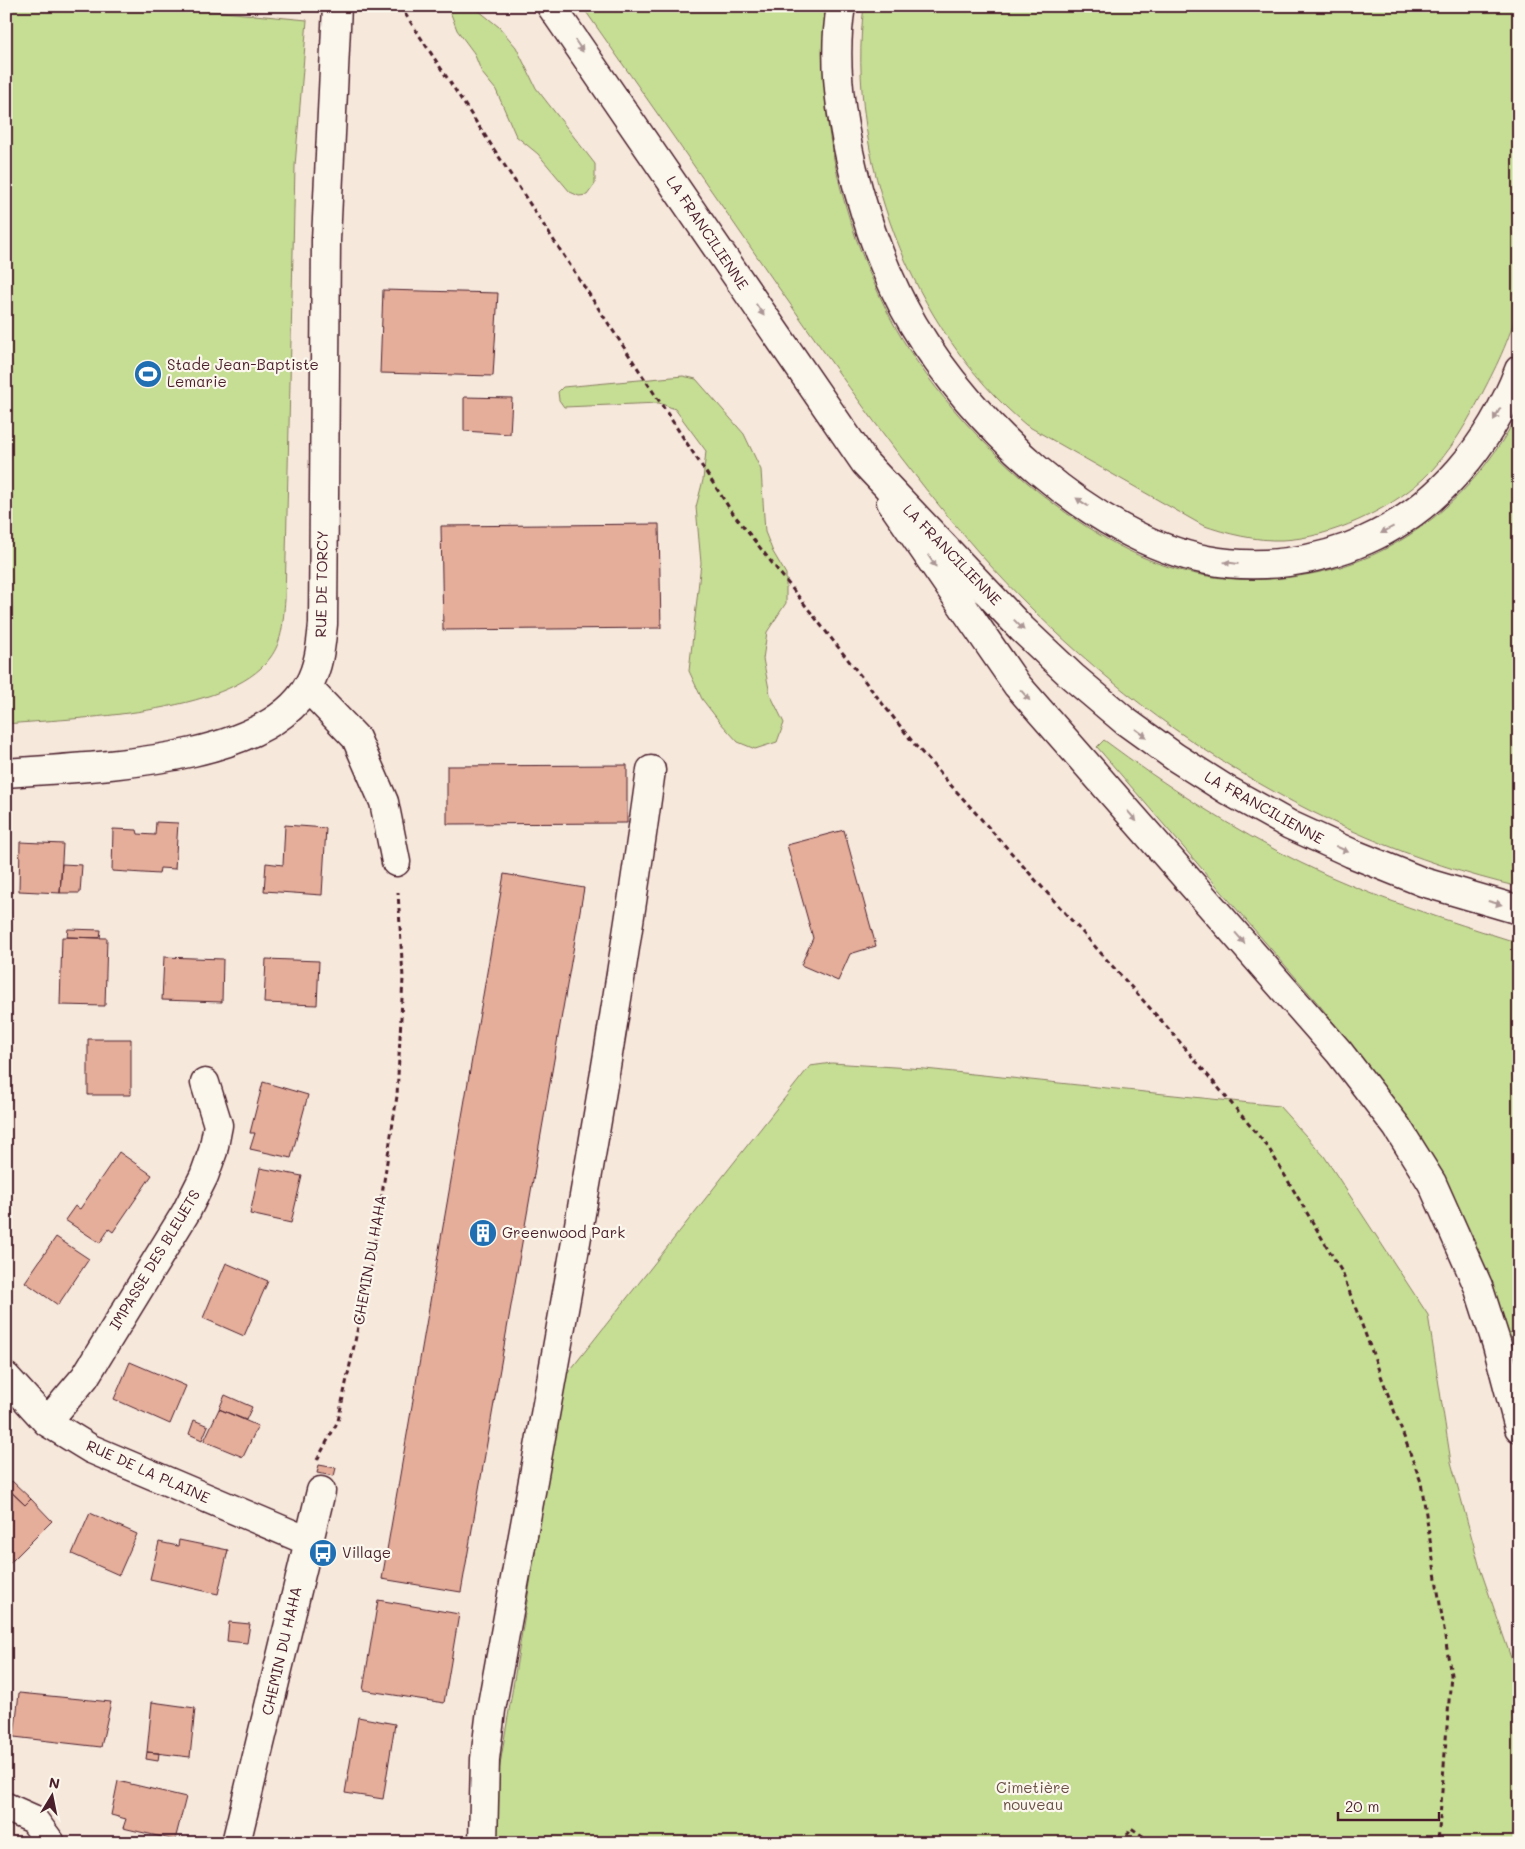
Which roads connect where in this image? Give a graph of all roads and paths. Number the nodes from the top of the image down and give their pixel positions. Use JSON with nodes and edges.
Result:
{"nodes":[{"id":1,"x":337,"y":6,"type":"edge"},
{"id":2,"x":400,"y":6,"type":"edge"},
{"id":3,"x":551,"y":6,"type":"edge"},
{"id":4,"x":841,"y":6,"type":"edge"},
{"id":5,"x":1519,"y":370,"type":"edge"},
{"id":6,"x":865,"y":463,"type":"junction"},
{"id":7,"x":308,"y":687,"type":"junction"},
{"id":8,"x":651,"y":770,"type":"dead end"},
{"id":9,"x":6,"y":773,"type":"edge"},
{"id":10,"x":396,"y":862,"type":"joint"},
{"id":11,"x":1519,"y":910,"type":"edge"},
{"id":12,"x":205,"y":1083,"type":"dead end"},
{"id":13,"x":6,"y":1377,"type":"edge"},
{"id":14,"x":47,"y":1422,"type":"junction"},
{"id":15,"x":1519,"y":1428,"type":"edge"},
{"id":16,"x":320,"y":1491,"type":"joint"},
{"id":17,"x":308,"y":1541,"type":"junction"},
{"id":18,"x":6,"y":1807,"type":"edge"},
{"id":19,"x":51,"y":1843,"type":"edge"},
{"id":20,"x":236,"y":1843,"type":"edge"},
{"id":21,"x":483,"y":1843,"type":"edge"},
{"id":22,"x":1123,"y":1843,"type":"edge"},
{"id":23,"x":1153,"y":1843,"type":"edge"},
{"id":24,"x":1438,"y":1843,"type":"edge"}],
"edges":[{"from":1,"to":7,"type":"main road","name":"RUE DE TORCY"},
{"from":2,"to":24,"type":"path"},
{"from":3,"to":6,"type":"main road","name":"LA FRANCILIENNE","one_way":true},
{"from":5,"to":4,"type":"main road","one_way":true},
{"from":6,"to":11,"type":"main road","name":"LA FRANCILIENNE","one_way":true},
{"from":6,"to":15,"type":"main road","one_way":true},
{"from":7,"to":9,"type":"main road","name":"RUE DE TORCY"},
{"from":7,"to":10,"type":"main road"},
{"from":8,"to":21,"type":"main road"},
{"from":10,"to":16,"type":"path","name":"CHEMIN DU HAHA"},
{"from":12,"to":14,"type":"main road","name":"IMPASSE DES BLEUETS"},
{"from":13,"to":14,"type":"main road","name":"RUE DE LA PLAINE"},
{"from":14,"to":17,"type":"main road","name":"RUE DE LA PLAINE"},
{"from":16,"to":17,"type":"main road","name":"CHEMIN DU HAHA"},
{"from":17,"to":20,"type":"main road","name":"CHEMIN DU HAHA"},
{"from":18,"to":19,"type":"main road"},
{"from":22,"to":23,"type":"path"}]}
